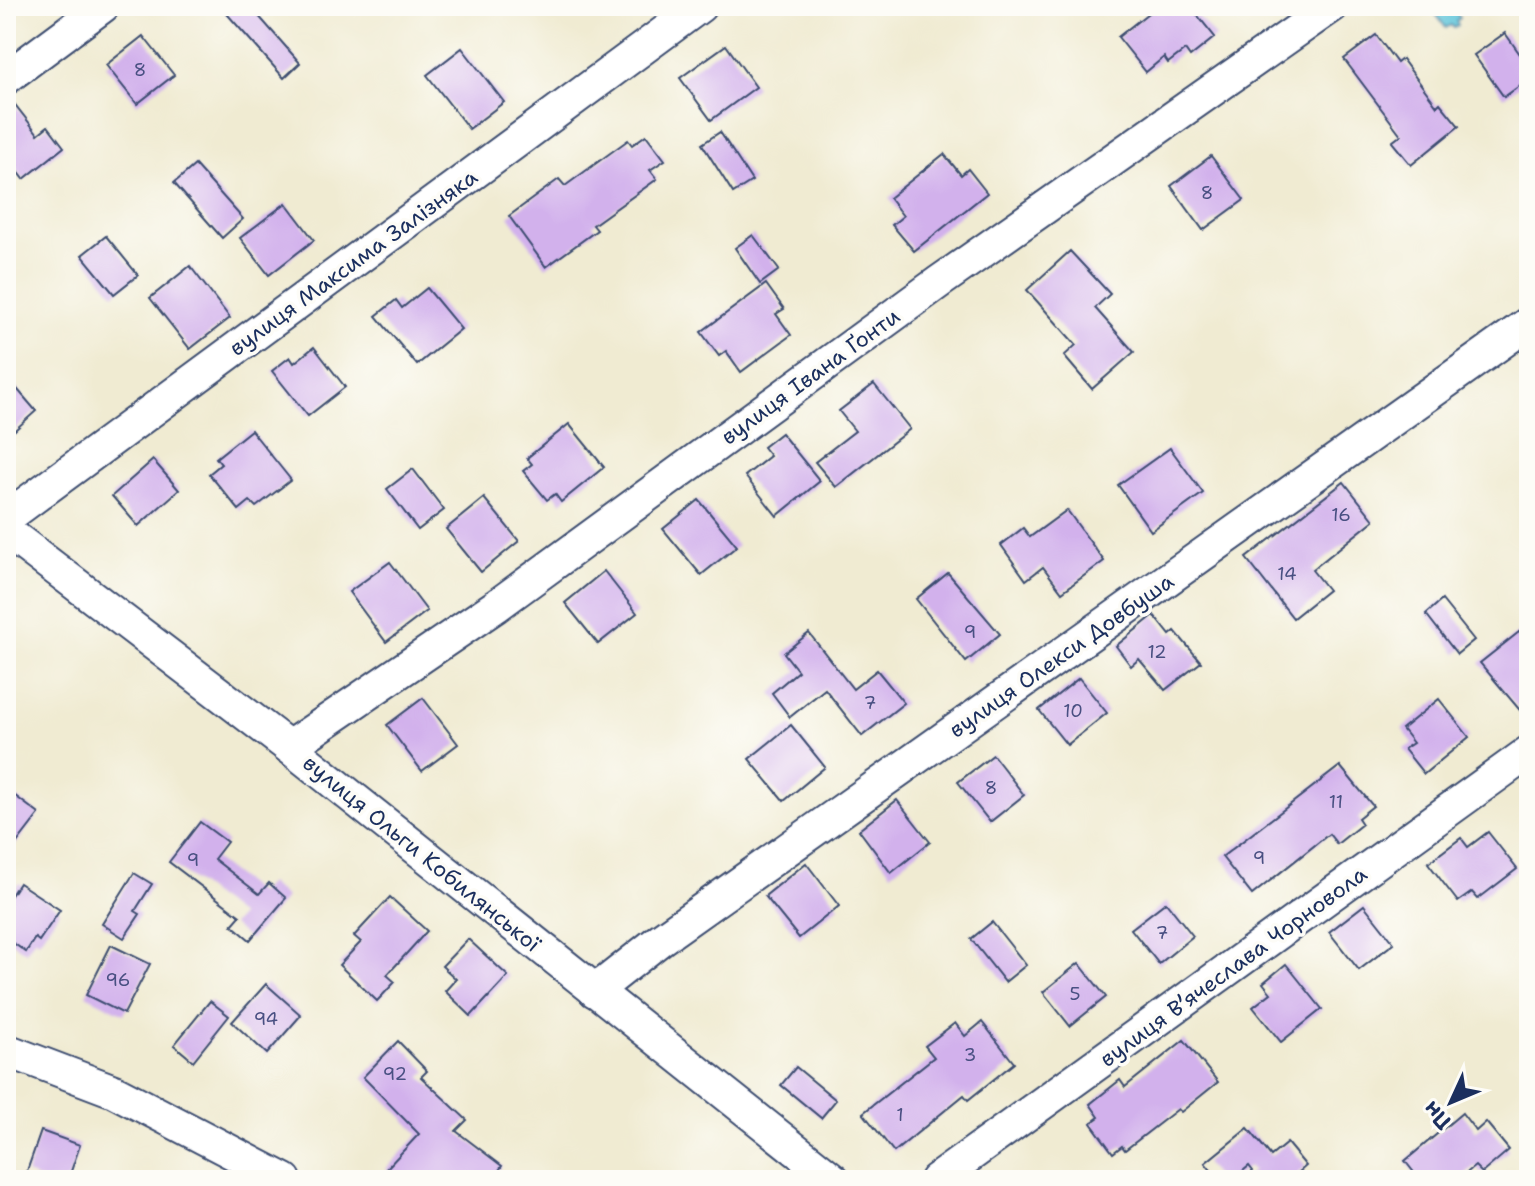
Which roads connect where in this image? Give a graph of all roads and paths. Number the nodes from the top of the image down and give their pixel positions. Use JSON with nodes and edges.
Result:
{"nodes":[{"id":1,"x":103,"y":6,"type":"edge"},
{"id":2,"x":700,"y":6,"type":"edge"},
{"id":3,"x":1332,"y":6,"type":"edge"},
{"id":4,"x":6,"y":78,"type":"edge"},
{"id":5,"x":1529,"y":323,"type":"edge"},
{"id":6,"x":6,"y":518,"type":"edge"},
{"id":7,"x":6,"y":531,"type":"edge"},
{"id":8,"x":289,"y":747,"type":"junction"},
{"id":9,"x":1529,"y":752,"type":"edge"},
{"id":10,"x":595,"y":991,"type":"junction"},
{"id":11,"x":6,"y":1050,"type":"edge"},
{"id":12,"x":285,"y":1180,"type":"edge"},
{"id":13,"x":834,"y":1180,"type":"edge"},
{"id":14,"x":936,"y":1180,"type":"edge"}],
"edges":[{"from":1,"to":4,"type":"street"},
{"from":2,"to":6,"type":"street","name":"вулиця Максима Залізняка"},
{"from":3,"to":8,"type":"street","name":"вулиця Івана Ґонти"},
{"from":5,"to":10,"type":"street","name":"вулиця Олекси Довбуша"},
{"from":7,"to":8,"type":"street","name":"вулиця Ольги Кобилянської"},
{"from":8,"to":10,"type":"street","name":"вулиця Ольги Кобилянської"},
{"from":9,"to":14,"type":"street","name":"вулиця Вʼячеслава Чорновола"},
{"from":10,"to":13,"type":"street","name":"вулиця Ольги Кобилянської"},
{"from":11,"to":12,"type":"street"}]}
